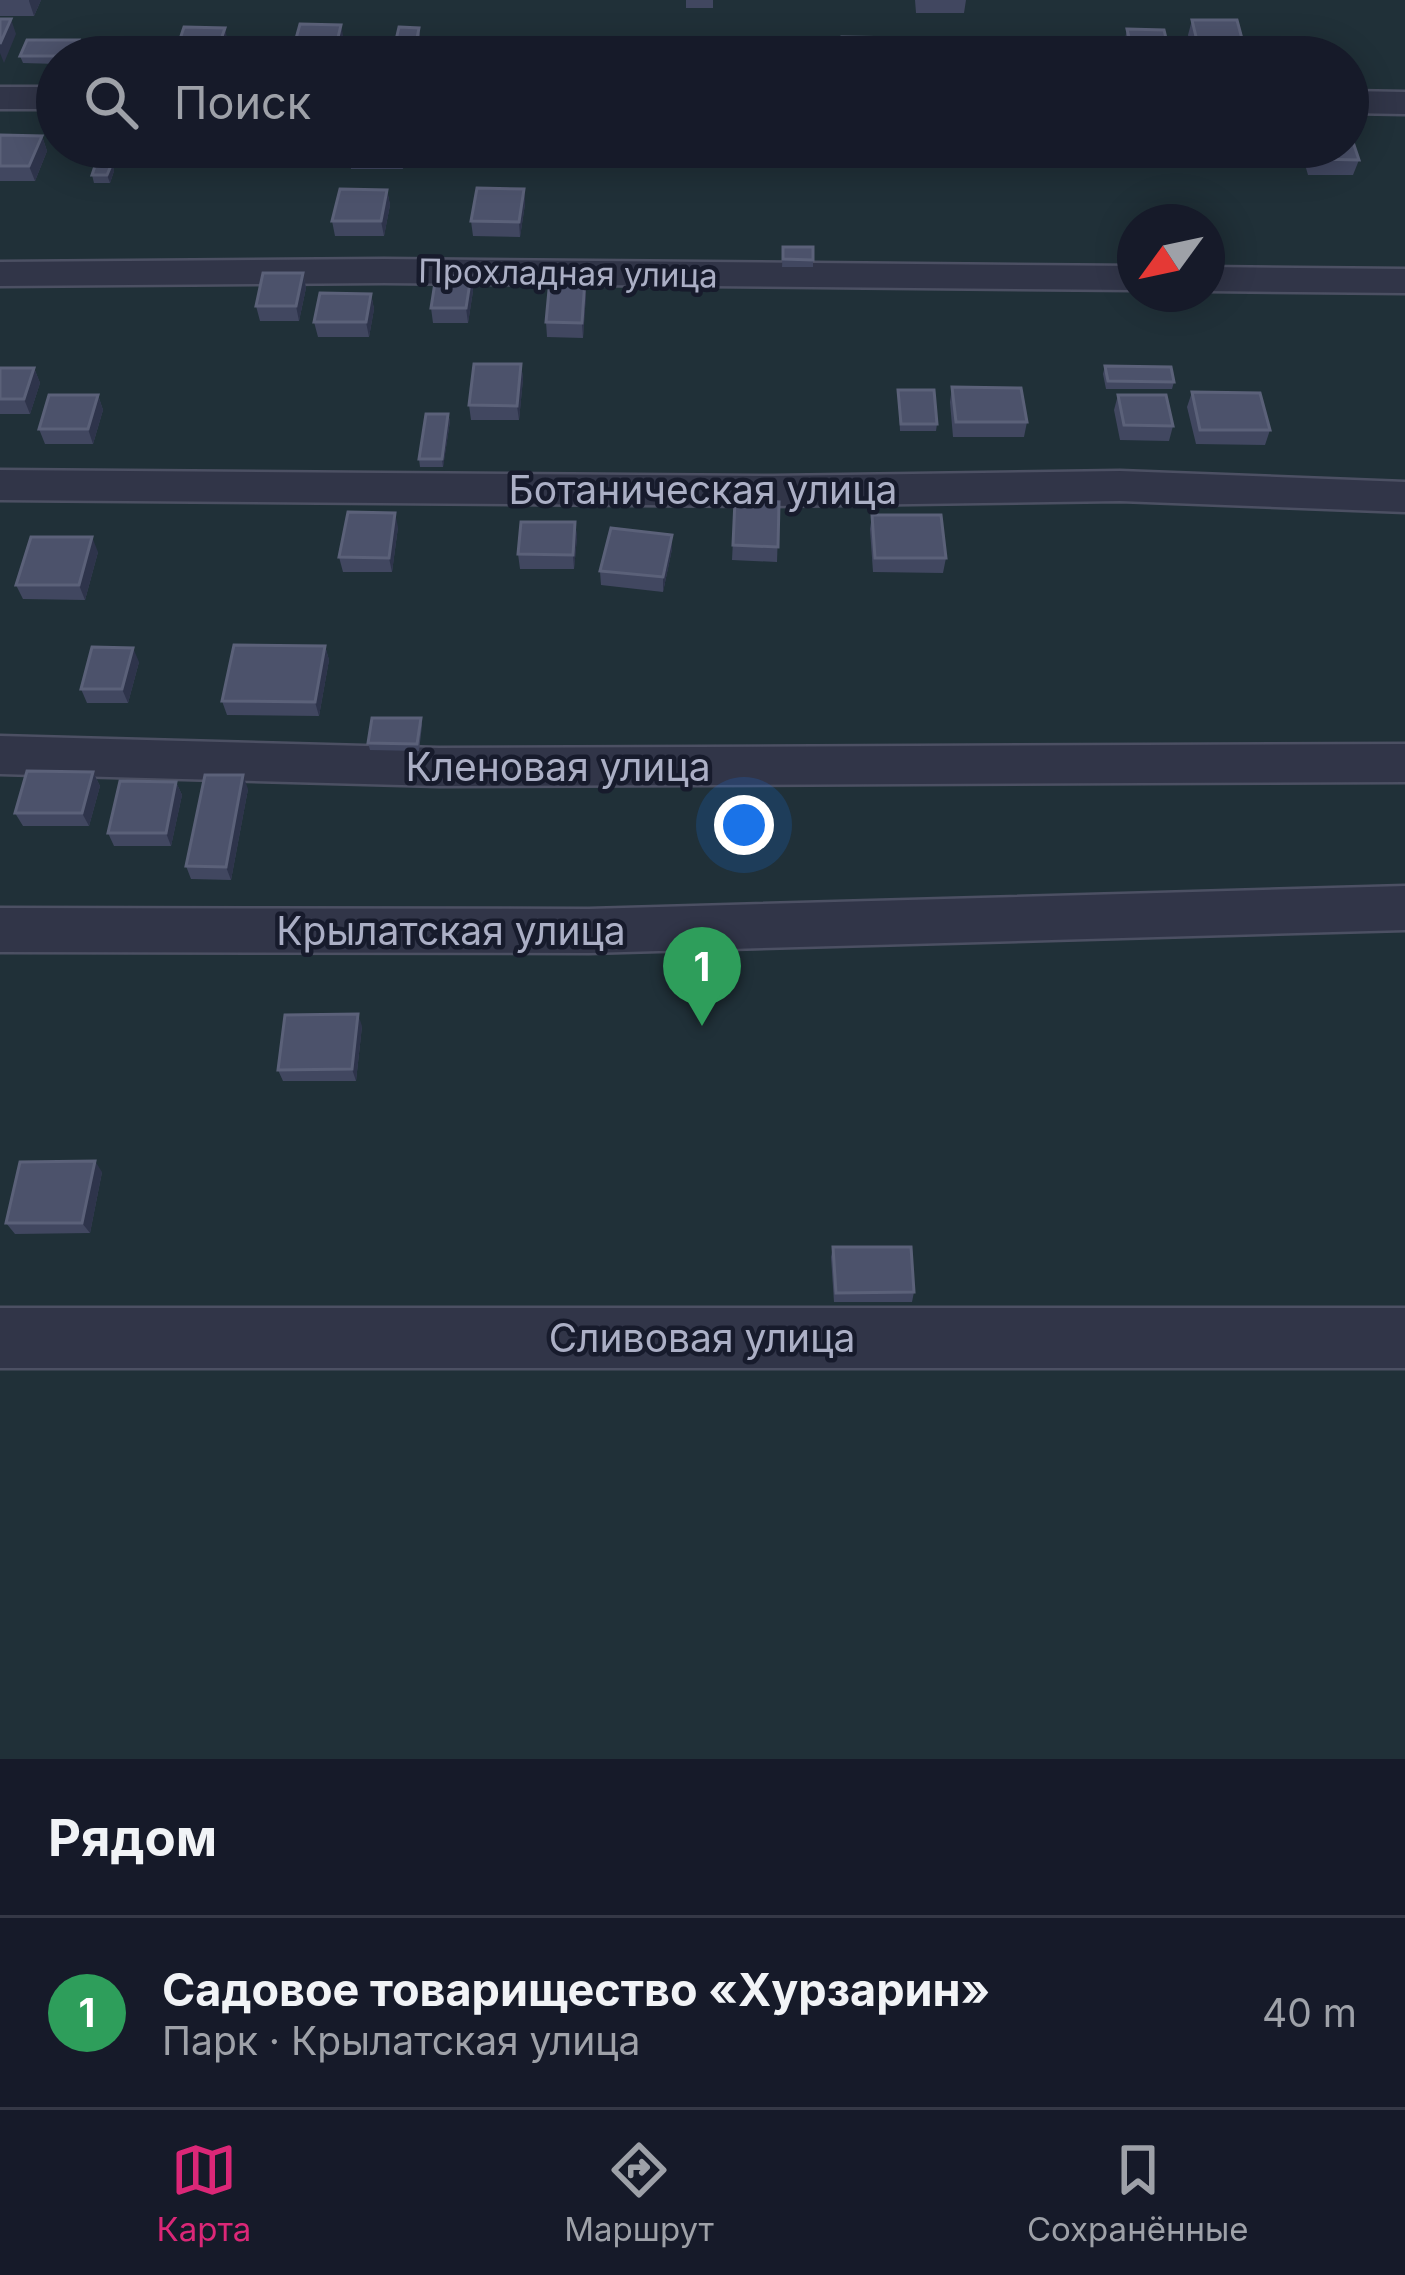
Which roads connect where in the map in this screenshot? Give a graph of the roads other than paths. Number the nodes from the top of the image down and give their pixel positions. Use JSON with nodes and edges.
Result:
{"nodes":[{"id":1,"x":0,"y":98,"type":"edge"},
{"id":2,"x":36,"y":98,"type":"edge"},
{"id":3,"x":1369,"y":102,"type":"edge"},
{"id":4,"x":1405,"y":103,"type":"edge"},
{"id":5,"x":0,"y":274,"type":"edge"},
{"id":6,"x":1117,"y":278,"type":"edge"},
{"id":7,"x":1225,"y":279,"type":"edge"},
{"id":8,"x":1405,"y":281,"type":"edge"},
{"id":9,"x":0,"y":485,"type":"edge"},
{"id":10,"x":1405,"y":497,"type":"edge"},
{"id":11,"x":0,"y":755,"type":"edge"},
{"id":12,"x":1405,"y":764,"type":"edge"},
{"id":13,"x":1405,"y":908,"type":"edge"},
{"id":14,"x":0,"y":930,"type":"edge"},
{"id":15,"x":0,"y":1338,"type":"edge"},
{"id":16,"x":1405,"y":1338,"type":"edge"}],
"edges":[{"from":1,"to":2,"type":"street"},
{"from":3,"to":4,"type":"street"},
{"from":5,"to":6,"type":"street","name":"Прохладная улица"},
{"from":7,"to":8,"type":"street"},
{"from":9,"to":10,"type":"street","name":"Ботаническая улица"},
{"from":11,"to":12,"type":"street","name":"Кленовая улица"},
{"from":13,"to":14,"type":"street","name":"Крылатская улица"},
{"from":15,"to":16,"type":"street","name":"Сливовая улица"}]}
